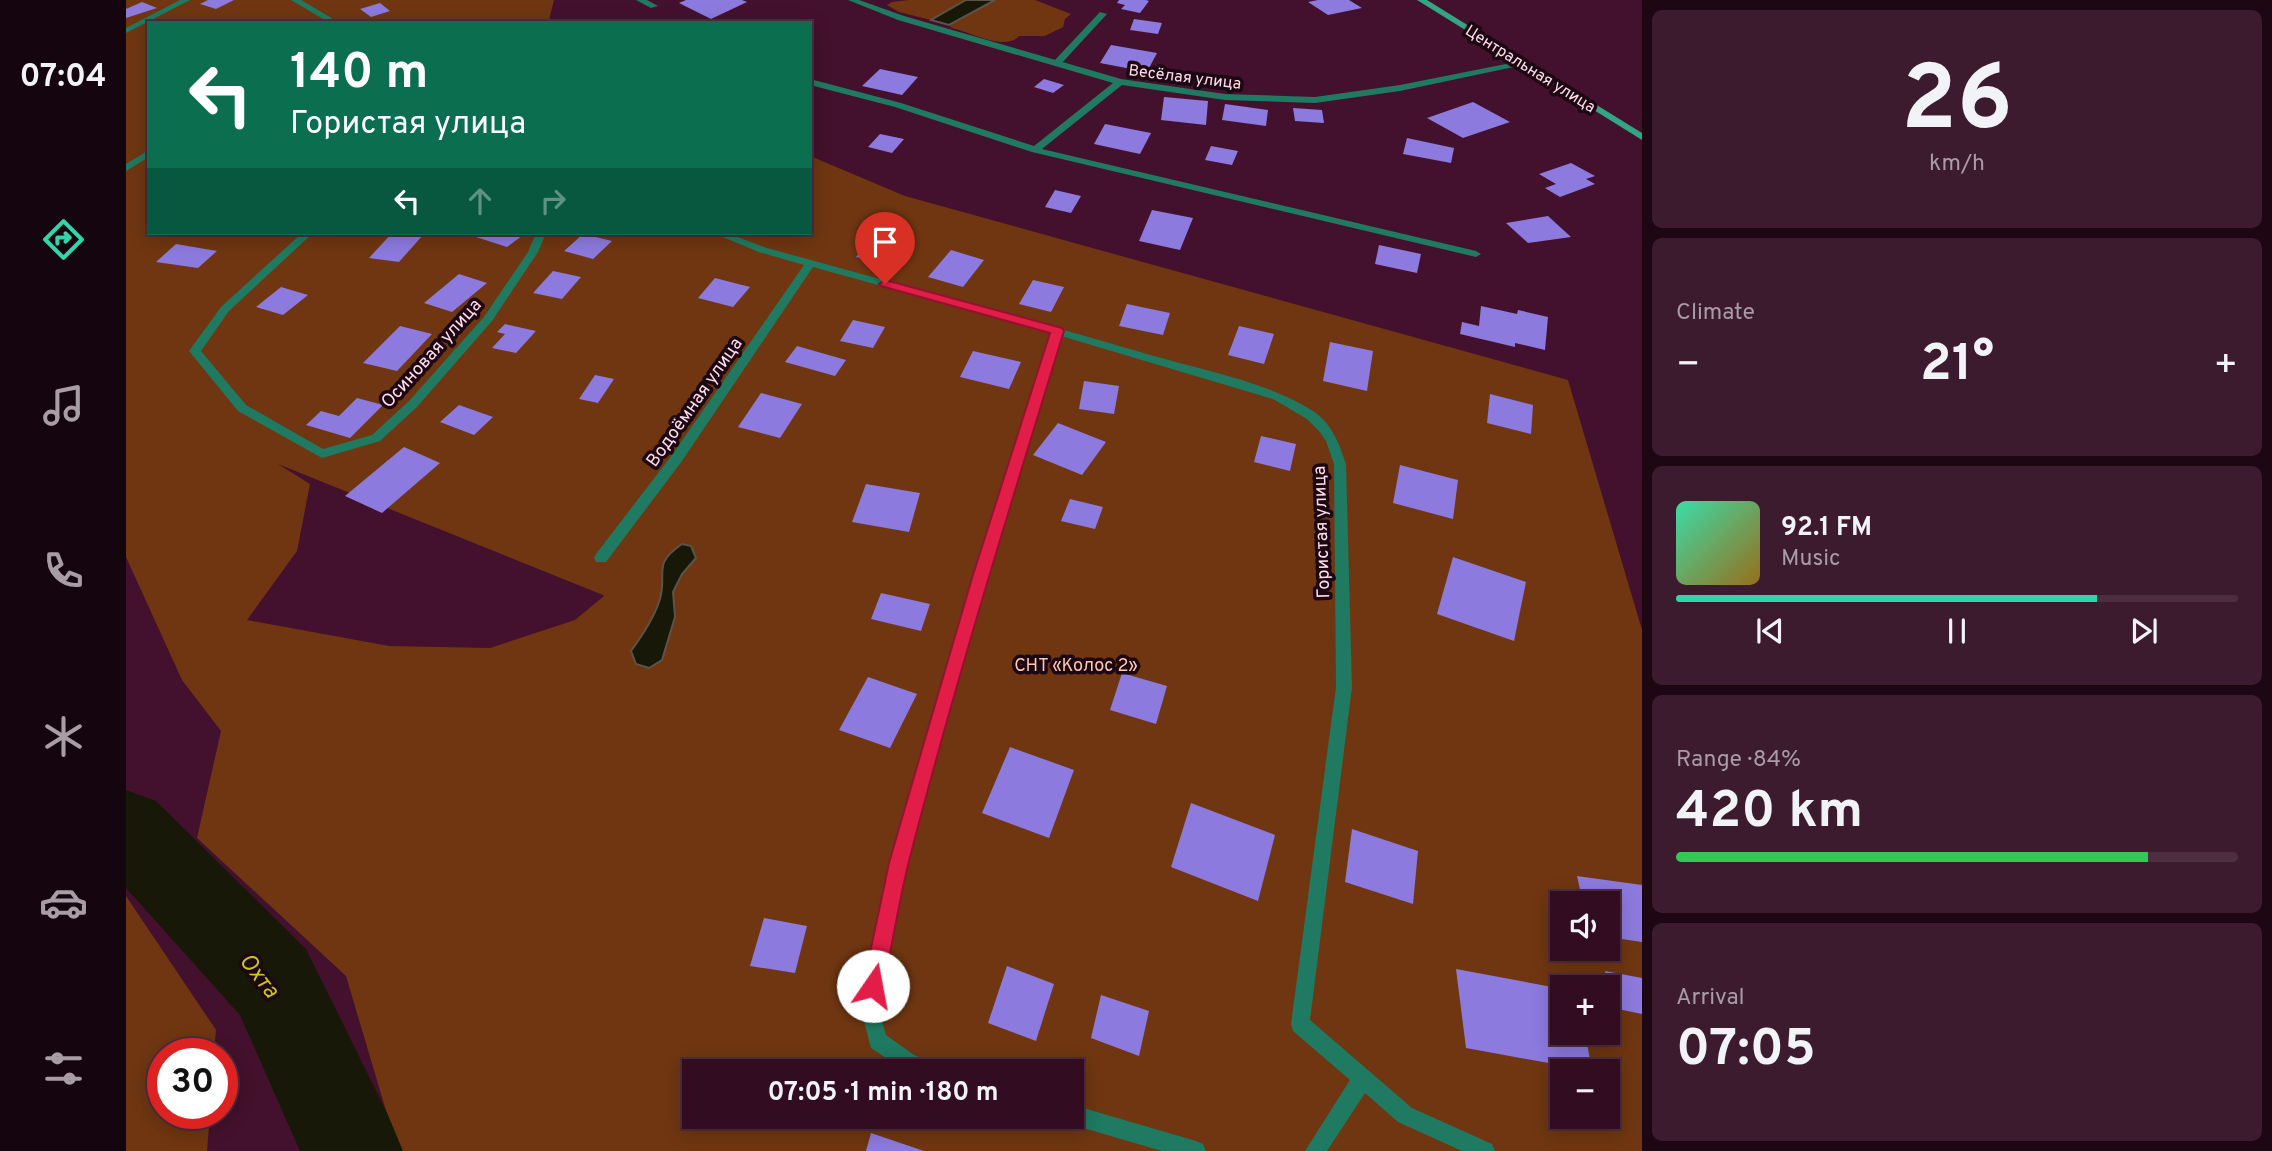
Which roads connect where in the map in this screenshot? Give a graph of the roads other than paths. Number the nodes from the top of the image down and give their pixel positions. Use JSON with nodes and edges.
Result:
{"nodes":[{"id":1,"x":186,"y":0,"type":"edge"},
{"id":2,"x":296,"y":0,"type":"edge"},
{"id":3,"x":640,"y":0,"type":"edge"},
{"id":4,"x":852,"y":0,"type":"edge"},
{"id":5,"x":1421,"y":0,"type":"edge"},
{"id":6,"x":654,"y":6,"type":"dead end"},
{"id":7,"x":1102,"y":14,"type":"dead end"},
{"id":8,"x":333,"y":21,"type":"edge"},
{"id":9,"x":126,"y":31,"type":"edge"},
{"id":10,"x":1523,"y":62,"type":"junction"},
{"id":11,"x":1057,"y":63,"type":"junction"},
{"id":12,"x":1120,"y":82,"type":"junction"},
{"id":13,"x":812,"y":83,"type":"edge"},
{"id":14,"x":1642,"y":136,"type":"edge"},
{"id":15,"x":1035,"y":150,"type":"junction"},
{"id":16,"x":147,"y":154,"type":"edge"},
{"id":17,"x":126,"y":168,"type":"edge"},
{"id":18,"x":306,"y":235,"type":"edge"},
{"id":19,"x":540,"y":235,"type":"edge"},
{"id":20,"x":723,"y":235,"type":"edge"},
{"id":21,"x":1476,"y":254,"type":"dead end"},
{"id":22,"x":811,"y":263,"type":"junction"},
{"id":23,"x":1057,"y":331,"type":"junction"},
{"id":24,"x":601,"y":558,"type":"dead end"},
{"id":25,"x":903,"y":1059,"type":"edge"},
{"id":26,"x":1363,"y":1078,"type":"junction"},
{"id":27,"x":1084,"y":1118,"type":"edge"},
{"id":28,"x":1196,"y":1151,"type":"edge"},
{"id":29,"x":1315,"y":1151,"type":"edge"},
{"id":30,"x":1485,"y":1151,"type":"edge"}],
"edges":[{"from":1,"to":9,"type":"street"},
{"from":2,"to":8,"type":"street"},
{"from":3,"to":6,"type":"street"},
{"from":4,"to":11,"type":"street","name":"Весёлая улица"},
{"from":5,"to":10,"type":"street","name":"Центральная улица"},
{"from":7,"to":11,"type":"street"},
{"from":10,"to":12,"type":"street","name":"Весёлая улица"},
{"from":10,"to":14,"type":"street","name":"Центральная улица"},
{"from":11,"to":12,"type":"street","name":"Весёлая улица"},
{"from":12,"to":15,"type":"street"},
{"from":13,"to":15,"type":"street"},
{"from":15,"to":21,"type":"street"},
{"from":16,"to":17,"type":"street"},
{"from":18,"to":19,"type":"street","name":"Осиновая улица"},
{"from":20,"to":22,"type":"street","name":"Гористая улица"},
{"from":22,"to":23,"type":"street","name":"Гористая улица"},
{"from":22,"to":24,"type":"street","name":"Водоёмная улица"},
{"from":23,"to":25,"type":"street"},
{"from":23,"to":26,"type":"street","name":"Гористая улица"},
{"from":26,"to":29,"type":"street"},
{"from":26,"to":30,"type":"street"},
{"from":27,"to":28,"type":"street"}]}
